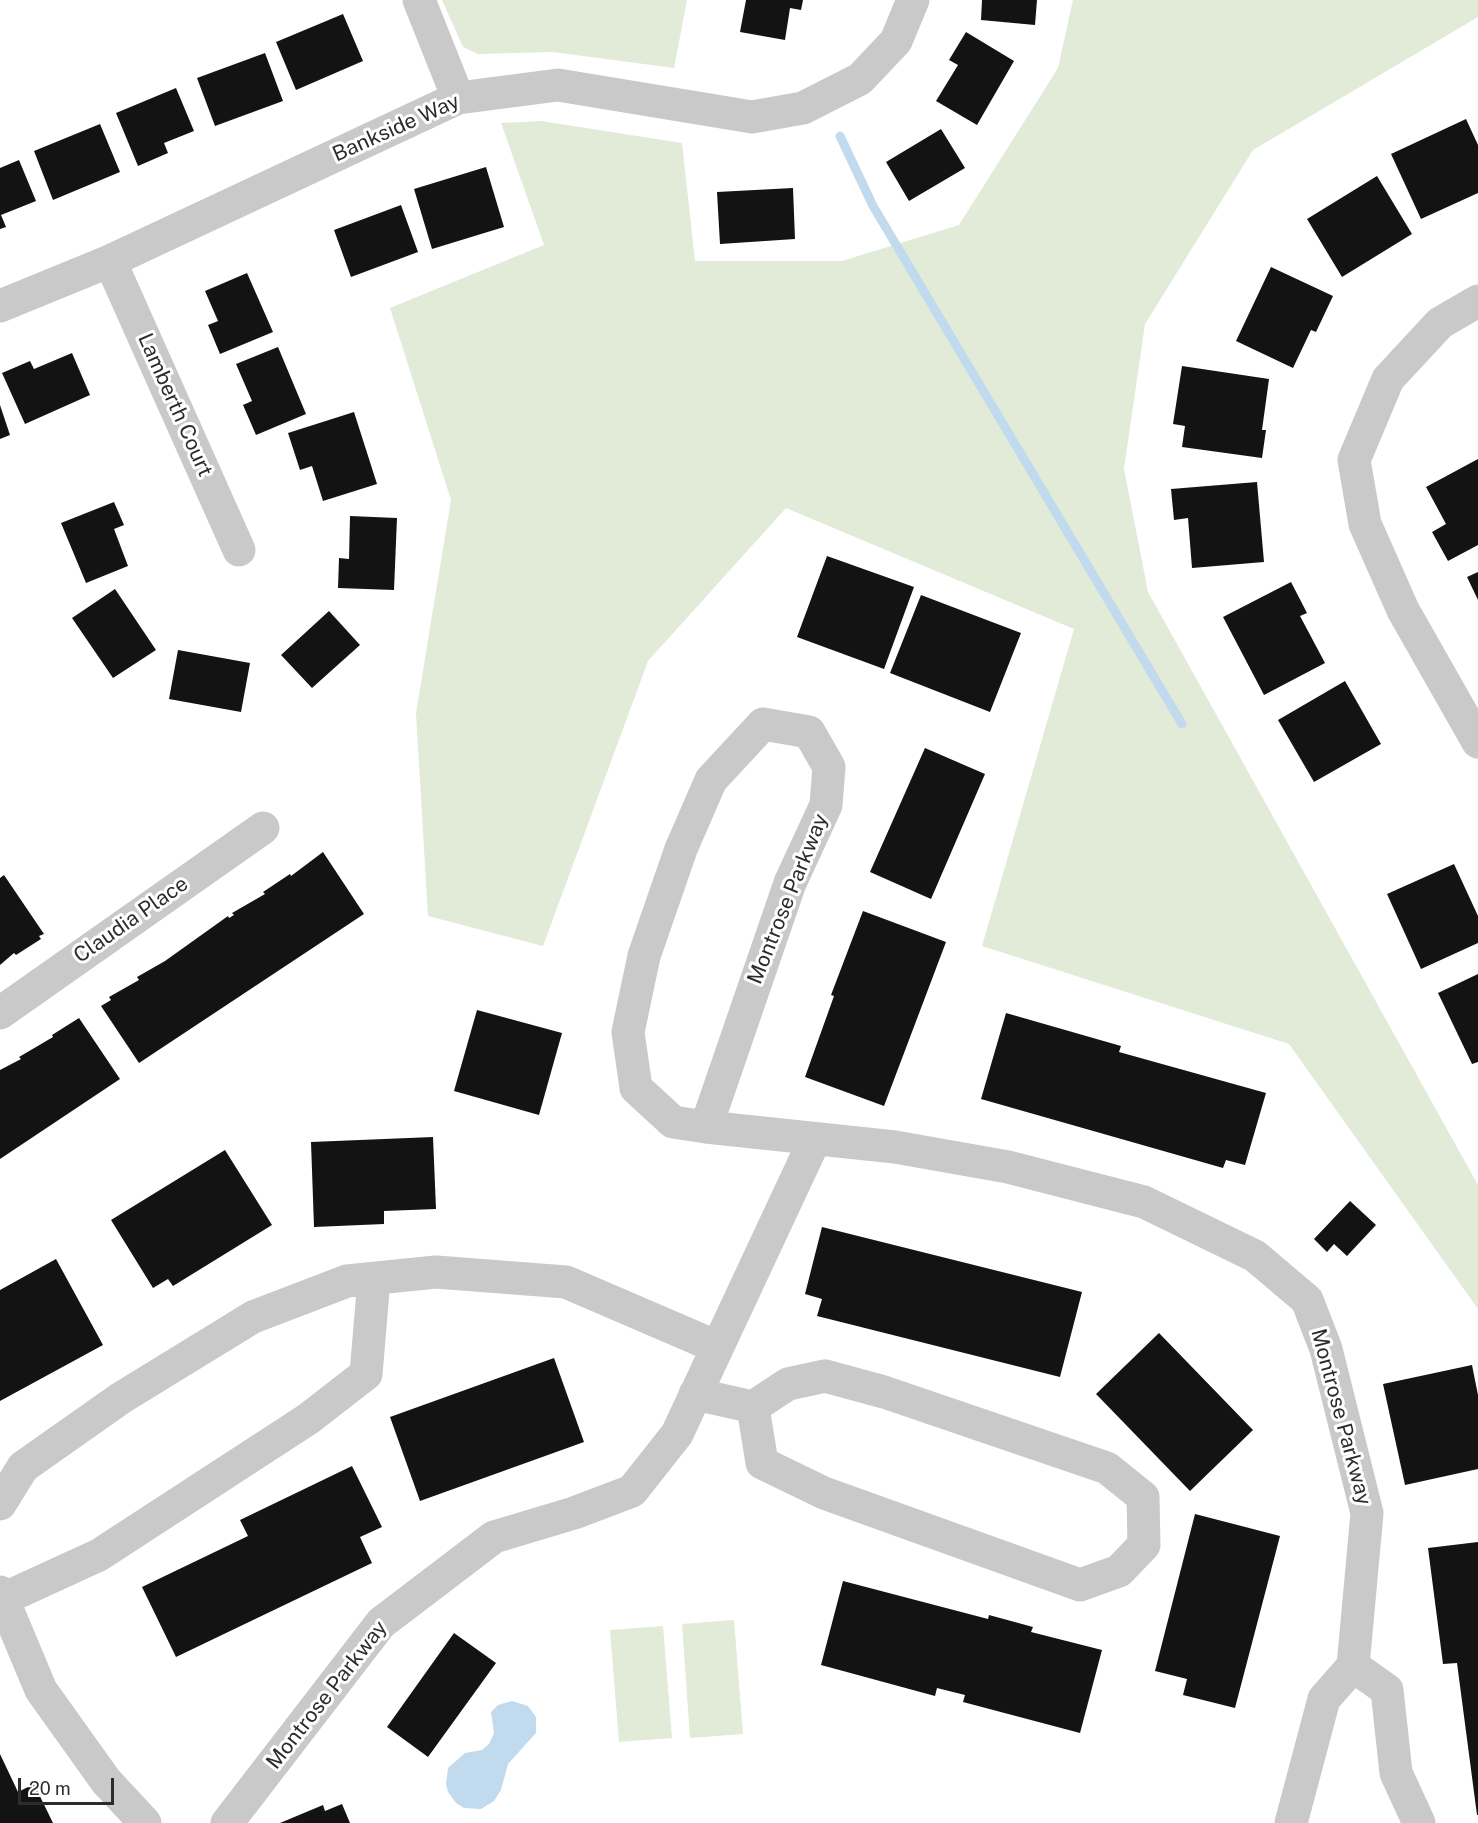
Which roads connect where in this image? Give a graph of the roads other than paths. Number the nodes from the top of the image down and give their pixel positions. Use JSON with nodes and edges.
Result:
{"nodes":[{"id":1,"x":419,"y":0,"type":"edge"},
{"id":2,"x":913,"y":0,"type":"edge"},
{"id":3,"x":458,"y":98,"type":"junction"},
{"id":4,"x":110,"y":261,"type":"junction"},
{"id":5,"x":1478,"y":301,"type":"edge"},
{"id":6,"x":0,"y":306,"type":"edge"},
{"id":7,"x":239,"y":550,"type":"dead end"},
{"id":8,"x":1478,"y":742,"type":"edge"},
{"id":9,"x":263,"y":828,"type":"dead end"},
{"id":10,"x":0,"y":1013,"type":"edge"},
{"id":11,"x":706,"y":1127,"type":"junction"},
{"id":12,"x":815,"y":1139,"type":"junction"},
{"id":13,"x":374,"y":1279,"type":"junction"},
{"id":14,"x":717,"y":1347,"type":"junction"},
{"id":15,"x":695,"y":1394,"type":"junction"},
{"id":16,"x":753,"y":1407,"type":"junction"},
{"id":17,"x":0,"y":1504,"type":"edge"},
{"id":18,"x":2,"y":1595,"type":"edge"},
{"id":19,"x":1353,"y":1666,"type":"junction"},
{"id":20,"x":145,"y":1823,"type":"edge"},
{"id":21,"x":227,"y":1823,"type":"edge"},
{"id":22,"x":1291,"y":1823,"type":"edge"},
{"id":23,"x":1419,"y":1823,"type":"edge"}],
"edges":[{"from":1,"to":3,"type":"street"},
{"from":2,"to":3,"type":"street","name":"Bankside Way"},
{"from":3,"to":4,"type":"street","name":"Bankside Way"},
{"from":4,"to":6,"type":"street","name":"Bankside Way"},
{"from":4,"to":7,"type":"street","name":"Lamberth Court"},
{"from":5,"to":8,"type":"street"},
{"from":9,"to":10,"type":"street","name":"Claudia Place"},
{"from":11,"to":11,"type":"street","name":"Montrose Parkway"},
{"from":11,"to":12,"type":"street","name":"Montrose Parkway"},
{"from":12,"to":14,"type":"street","name":"Montrose Parkway"},
{"from":12,"to":19,"type":"street","name":"Montrose Parkway"},
{"from":13,"to":14,"type":"street"},
{"from":13,"to":17,"type":"street"},
{"from":13,"to":18,"type":"street"},
{"from":14,"to":15,"type":"street","name":"Montrose Parkway"},
{"from":15,"to":16,"type":"street"},
{"from":15,"to":21,"type":"street","name":"Montrose Parkway"},
{"from":16,"to":16,"type":"street"},
{"from":18,"to":20,"type":"street"},
{"from":19,"to":22,"type":"street"},
{"from":19,"to":23,"type":"street"}]}
